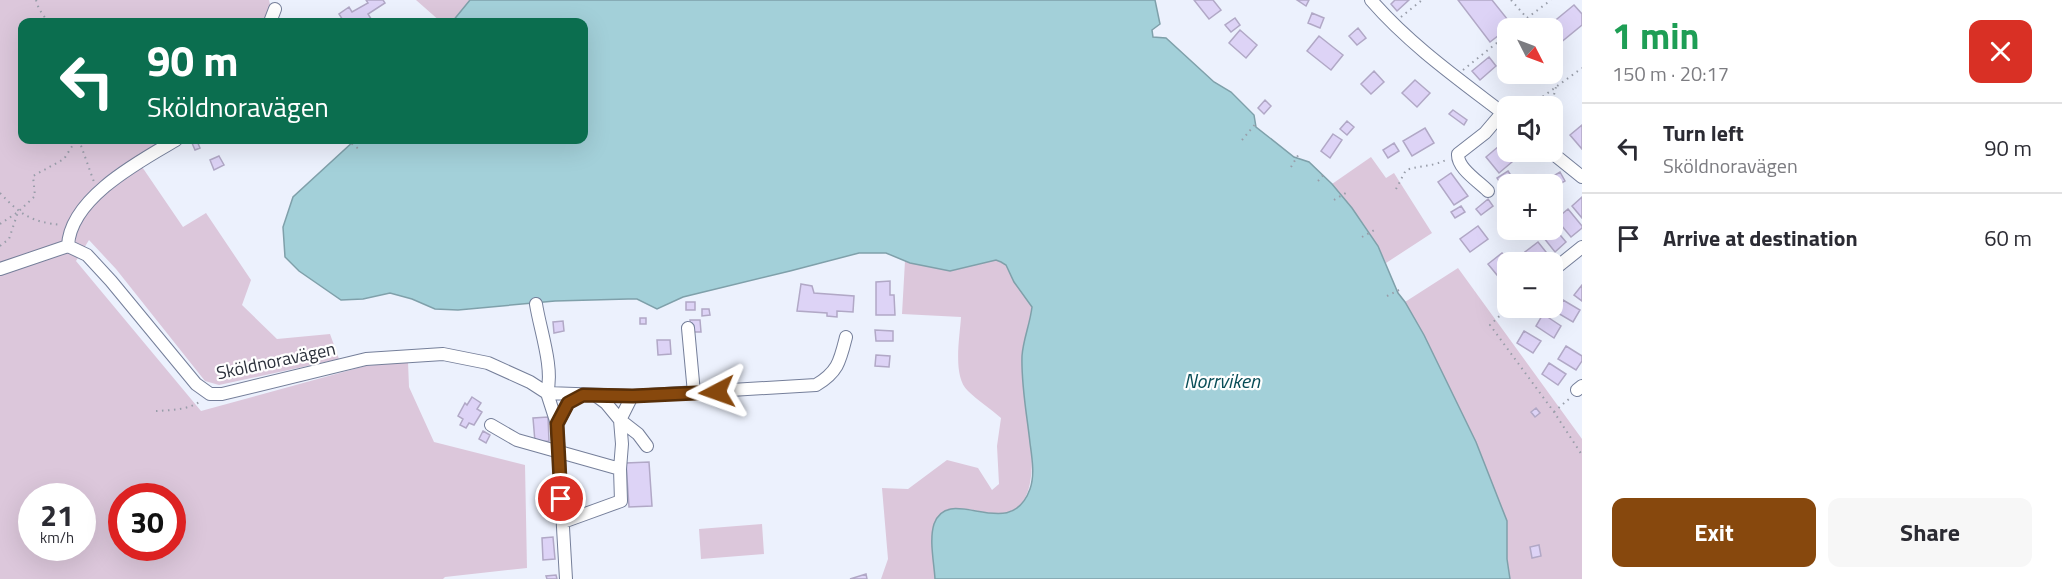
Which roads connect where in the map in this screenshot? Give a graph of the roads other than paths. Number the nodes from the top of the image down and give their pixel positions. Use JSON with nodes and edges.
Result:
{"nodes":[{"id":1,"x":1371,"y":0,"type":"edge"},
{"id":2,"x":275,"y":9,"type":"dead end"},
{"id":3,"x":272,"y":18,"type":"edge"},
{"id":4,"x":1497,"y":109,"type":"edge"},
{"id":5,"x":1497,"y":122,"type":"edge"},
{"id":6,"x":170,"y":144,"type":"edge"},
{"id":7,"x":1563,"y":162,"type":"edge"},
{"id":8,"x":1582,"y":177,"type":"edge"},
{"id":9,"x":1488,"y":191,"type":"dead end"},
{"id":10,"x":68,"y":246,"type":"junction"},
{"id":11,"x":1582,"y":247,"type":"edge"},
{"id":12,"x":1563,"y":262,"type":"edge"},
{"id":13,"x":0,"y":269,"type":"edge"},
{"id":14,"x":536,"y":304,"type":"dead end"},
{"id":15,"x":688,"y":328,"type":"dead end"},
{"id":16,"x":846,"y":337,"type":"dead end"},
{"id":17,"x":547,"y":393,"type":"junction"},
{"id":18,"x":694,"y":393,"type":"junction"},
{"id":19,"x":589,"y":395,"type":"junction"},
{"id":20,"x":633,"y":396,"type":"junction"},
{"id":21,"x":620,"y":420,"type":"junction"},
{"id":22,"x":491,"y":424,"type":"dead end"},
{"id":23,"x":557,"y":424,"type":"junction"},
{"id":24,"x":647,"y":446,"type":"dead end"},
{"id":25,"x":559,"y":452,"type":"junction"},
{"id":26,"x":620,"y":469,"type":"junction"},
{"id":27,"x":562,"y":522,"type":"junction"},
{"id":28,"x":566,"y":579,"type":"edge"}],
"edges":[{"from":1,"to":4,"type":"street"},
{"from":2,"to":3,"type":"street"},
{"from":5,"to":9,"type":"street"},
{"from":6,"to":10,"type":"street"},
{"from":7,"to":8,"type":"street"},
{"from":10,"to":13,"type":"street"},
{"from":10,"to":17,"type":"street","name":"Sköldnoravägen"},
{"from":11,"to":12,"type":"street"},
{"from":14,"to":17,"type":"street"},
{"from":15,"to":18,"type":"street"},
{"from":16,"to":18,"type":"street","name":"Sköldnoravägen"},
{"from":17,"to":19,"type":"street","name":"Sköldnoravägen"},
{"from":17,"to":23,"type":"street"},
{"from":18,"to":20,"type":"street","name":"Sköldnoravägen"},
{"from":19,"to":20,"type":"street","name":"Sköldnoravägen"},
{"from":19,"to":21,"type":"street"},
{"from":19,"to":23,"type":"street"},
{"from":20,"to":21,"type":"street"},
{"from":21,"to":24,"type":"street"},
{"from":21,"to":26,"type":"street"},
{"from":22,"to":25,"type":"street"},
{"from":23,"to":25,"type":"street"},
{"from":25,"to":26,"type":"street"},
{"from":25,"to":27,"type":"street"},
{"from":26,"to":27,"type":"street"},
{"from":27,"to":28,"type":"street"}]}
